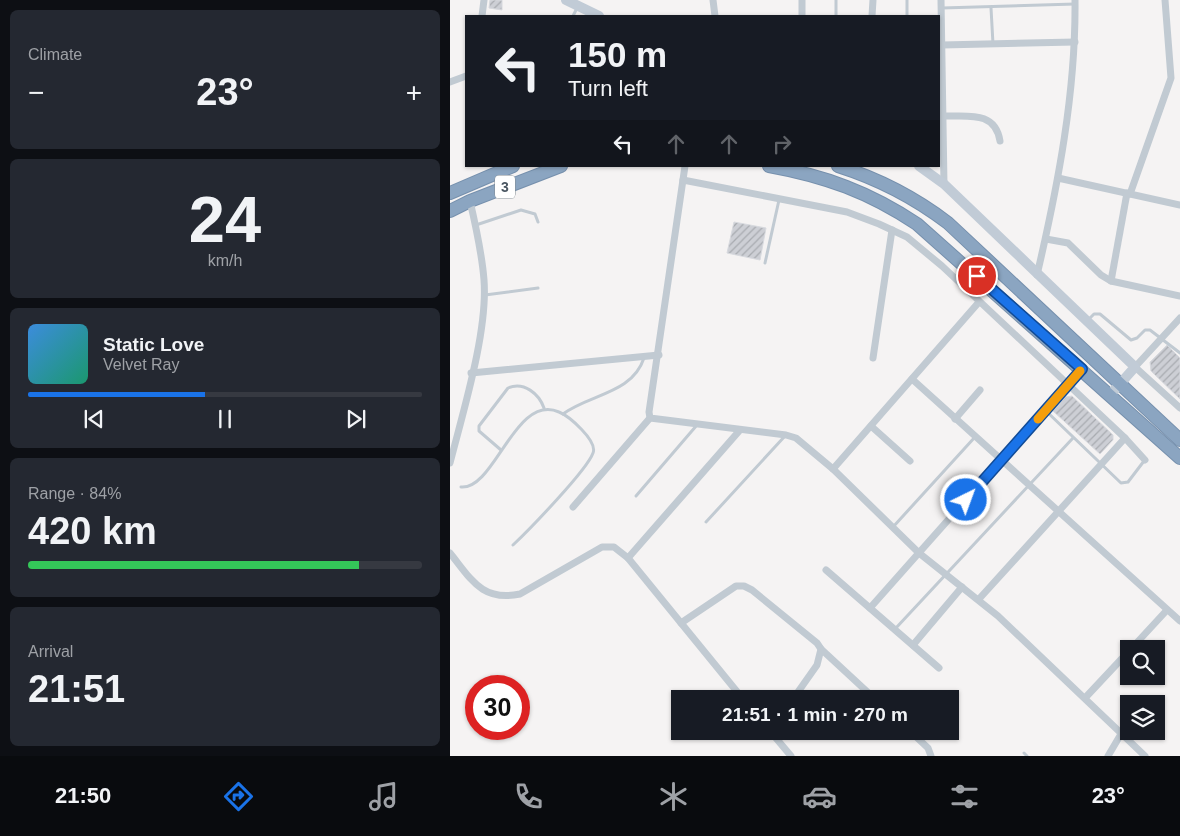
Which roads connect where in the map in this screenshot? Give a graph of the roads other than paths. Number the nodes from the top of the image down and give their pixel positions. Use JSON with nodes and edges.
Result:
{"nodes":[{"id":1,"x":484,"y":0,"type":"edge"},
{"id":2,"x":566,"y":0,"type":"edge"},
{"id":3,"x":713,"y":0,"type":"edge"},
{"id":4,"x":802,"y":0,"type":"edge"},
{"id":5,"x":836,"y":0,"type":"edge"},
{"id":6,"x":873,"y":0,"type":"edge"},
{"id":7,"x":907,"y":0,"type":"edge"},
{"id":8,"x":941,"y":0,"type":"edge"},
{"id":9,"x":1165,"y":0,"type":"edge"},
{"id":10,"x":1075,"y":2,"type":"edge"},
{"id":11,"x":578,"y":6,"type":"junction"},
{"id":12,"x":941,"y":8,"type":"junction"},
{"id":13,"x":991,"y":8,"type":"junction"},
{"id":14,"x":482,"y":15,"type":"edge"},
{"id":15,"x":574,"y":15,"type":"edge"},
{"id":16,"x":597,"y":15,"type":"edge"},
{"id":17,"x":715,"y":15,"type":"edge"},
{"id":18,"x":802,"y":15,"type":"edge"},
{"id":19,"x":836,"y":15,"type":"edge"},
{"id":20,"x":872,"y":15,"type":"edge"},
{"id":21,"x":907,"y":15,"type":"edge"},
{"id":22,"x":1075,"y":42,"type":"junction"},
{"id":23,"x":994,"y":44,"type":"junction"},
{"id":24,"x":942,"y":45,"type":"junction"},
{"id":25,"x":465,"y":76,"type":"edge"},
{"id":26,"x":450,"y":82,"type":"edge"},
{"id":27,"x":943,"y":116,"type":"junction"},
{"id":28,"x":1000,"y":140,"type":"dead end"},
{"id":29,"x":510,"y":167,"type":"edge"},
{"id":30,"x":558,"y":167,"type":"edge"},
{"id":31,"x":685,"y":167,"type":"edge"},
{"id":32,"x":772,"y":167,"type":"edge"},
{"id":33,"x":841,"y":167,"type":"edge"},
{"id":34,"x":920,"y":167,"type":"edge"},
{"id":35,"x":1058,"y":178,"type":"junction"},
{"id":36,"x":683,"y":180,"type":"junction"},
{"id":37,"x":944,"y":184,"type":"junction"},
{"id":38,"x":450,"y":193,"type":"edge"},
{"id":39,"x":1128,"y":193,"type":"junction"},
{"id":40,"x":779,"y":199,"type":"junction"},
{"id":41,"x":470,"y":201,"type":"junction"},
{"id":42,"x":1180,"y":205,"type":"edge"},
{"id":43,"x":450,"y":211,"type":"edge"},
{"id":44,"x":538,"y":222,"type":"dead end"},
{"id":45,"x":476,"y":226,"type":"junction"},
{"id":46,"x":892,"y":230,"type":"junction"},
{"id":47,"x":1046,"y":239,"type":"junction"},
{"id":48,"x":766,"y":263,"type":"dead end"},
{"id":49,"x":1037,"y":275,"type":"junction"},
{"id":50,"x":1111,"y":280,"type":"junction"},
{"id":51,"x":538,"y":288,"type":"dead end"},
{"id":52,"x":484,"y":295,"type":"junction"},
{"id":53,"x":1180,"y":296,"type":"edge"},
{"id":54,"x":978,"y":302,"type":"junction"},
{"id":55,"x":1180,"y":318,"type":"edge"},
{"id":56,"x":1086,"y":322,"type":"junction"},
{"id":57,"x":1164,"y":338,"type":"junction"},
{"id":58,"x":1180,"y":353,"type":"edge"},
{"id":59,"x":659,"y":355,"type":"junction"},
{"id":60,"x":645,"y":356,"type":"junction"},
{"id":61,"x":873,"y":358,"type":"dead end"},
{"id":62,"x":1135,"y":368,"type":"junction"},
{"id":63,"x":1082,"y":369,"type":"junction"},
{"id":64,"x":471,"y":374,"type":"junction"},
{"id":65,"x":912,"y":379,"type":"junction"},
{"id":66,"x":1120,"y":385,"type":"junction"},
{"id":67,"x":1067,"y":386,"type":"junction"},
{"id":68,"x":980,"y":390,"type":"dead end"},
{"id":69,"x":1110,"y":395,"type":"junction"},
{"id":70,"x":544,"y":408,"type":"junction"},
{"id":71,"x":1180,"y":408,"type":"edge"},
{"id":72,"x":1045,"y":410,"type":"junction"},
{"id":73,"x":563,"y":414,"type":"junction"},
{"id":74,"x":650,"y":418,"type":"junction"},
{"id":75,"x":955,"y":419,"type":"junction"},
{"id":76,"x":696,"y":425,"type":"junction"},
{"id":77,"x":871,"y":426,"type":"junction"},
{"id":78,"x":740,"y":430,"type":"junction"},
{"id":79,"x":786,"y":435,"type":"junction"},
{"id":80,"x":975,"y":437,"type":"junction"},
{"id":81,"x":1073,"y":438,"type":"junction"},
{"id":82,"x":1125,"y":438,"type":"junction"},
{"id":83,"x":1180,"y":440,"type":"edge"},
{"id":84,"x":501,"y":450,"type":"junction"},
{"id":85,"x":1180,"y":458,"type":"edge"},
{"id":86,"x":910,"y":460,"type":"dead end"},
{"id":87,"x":1145,"y":460,"type":"joint"},
{"id":88,"x":1001,"y":461,"type":"junction"},
{"id":89,"x":450,"y":463,"type":"edge"},
{"id":90,"x":1101,"y":465,"type":"junction"},
{"id":91,"x":832,"y":469,"type":"junction"},
{"id":92,"x":461,"y":487,"type":"dead end"},
{"id":93,"x":1030,"y":487,"type":"junction"},
{"id":94,"x":636,"y":496,"type":"dead end"},
{"id":95,"x":573,"y":507,"type":"dead end"},
{"id":96,"x":1058,"y":512,"type":"junction"},
{"id":97,"x":706,"y":522,"type":"dead end"},
{"id":98,"x":893,"y":527,"type":"junction"},
{"id":99,"x":513,"y":545,"type":"dead end"},
{"id":100,"x":450,"y":553,"type":"edge"},
{"id":101,"x":919,"y":553,"type":"junction"},
{"id":102,"x":628,"y":558,"type":"junction"},
{"id":103,"x":826,"y":570,"type":"dead end"},
{"id":104,"x":945,"y":574,"type":"junction"},
{"id":105,"x":962,"y":587,"type":"junction"},
{"id":106,"x":979,"y":599,"type":"junction"},
{"id":107,"x":870,"y":608,"type":"junction"},
{"id":108,"x":1168,"y":610,"type":"junction"},
{"id":109,"x":1180,"y":621,"type":"edge"},
{"id":110,"x":681,"y":623,"type":"junction"},
{"id":111,"x":895,"y":630,"type":"junction"},
{"id":112,"x":1140,"y":640,"type":"edge"},
{"id":113,"x":912,"y":645,"type":"junction"},
{"id":114,"x":821,"y":649,"type":"junction"},
{"id":115,"x":1120,"y":661,"type":"edge"},
{"id":116,"x":939,"y":668,"type":"dead end"},
{"id":117,"x":736,"y":690,"type":"edge"},
{"id":118,"x":799,"y":690,"type":"edge"},
{"id":119,"x":865,"y":690,"type":"edge"},
{"id":120,"x":1085,"y":698,"type":"junction"},
{"id":121,"x":1120,"y":733,"type":"edge"},
{"id":122,"x":1120,"y":736,"type":"edge"},
{"id":123,"x":778,"y":740,"type":"edge"},
{"id":124,"x":920,"y":740,"type":"edge"},
{"id":125,"x":1128,"y":740,"type":"edge"},
{"id":126,"x":1024,"y":753,"type":"dead end"},
{"id":127,"x":791,"y":756,"type":"edge"},
{"id":128,"x":930,"y":756,"type":"edge"},
{"id":129,"x":1027,"y":756,"type":"edge"},
{"id":130,"x":1108,"y":756,"type":"edge"},
{"id":131,"x":1145,"y":756,"type":"edge"}],
"edges":[{"from":1,"to":14,"type":"street"},
{"from":2,"to":11,"type":"street"},
{"from":3,"to":17,"type":"street"},
{"from":4,"to":18,"type":"street"},
{"from":5,"to":19,"type":"lane"},
{"from":6,"to":20,"type":"street"},
{"from":7,"to":21,"type":"lane"},
{"from":8,"to":12,"type":"street"},
{"from":9,"to":39,"type":"street"},
{"from":10,"to":13,"type":"lane"},
{"from":10,"to":22,"type":"street"},
{"from":11,"to":15,"type":"lane"},
{"from":11,"to":16,"type":"street"},
{"from":12,"to":13,"type":"lane"},
{"from":12,"to":24,"type":"street"},
{"from":13,"to":23,"type":"lane"},
{"from":22,"to":23,"type":"street"},
{"from":22,"to":35,"type":"street"},
{"from":23,"to":24,"type":"street"},
{"from":24,"to":27,"type":"street"},
{"from":25,"to":26,"type":"street"},
{"from":27,"to":28,"type":"street"},
{"from":27,"to":37,"type":"street"},
{"from":29,"to":38,"type":"highway","number":"3"},
{"from":30,"to":41,"type":"highway","number":"3"},
{"from":31,"to":36,"type":"street"},
{"from":32,"to":63,"type":"highway"},
{"from":33,"to":66,"type":"highway"},
{"from":34,"to":37,"type":"street"},
{"from":35,"to":39,"type":"street"},
{"from":35,"to":47,"type":"street"},
{"from":36,"to":40,"type":"street"},
{"from":36,"to":59,"type":"street"},
{"from":37,"to":49,"type":"street"},
{"from":39,"to":42,"type":"street"},
{"from":39,"to":50,"type":"street"},
{"from":40,"to":46,"type":"street"},
{"from":40,"to":48,"type":"lane"},
{"from":41,"to":43,"type":"highway","number":"3"},
{"from":41,"to":45,"type":"street"},
{"from":44,"to":45,"type":"lane"},
{"from":45,"to":52,"type":"street"},
{"from":46,"to":54,"type":"street"},
{"from":46,"to":61,"type":"street"},
{"from":47,"to":49,"type":"street"},
{"from":47,"to":50,"type":"street"},
{"from":49,"to":56,"type":"street"},
{"from":50,"to":53,"type":"street"},
{"from":51,"to":52,"type":"lane"},
{"from":52,"to":64,"type":"street"},
{"from":54,"to":65,"type":"street"},
{"from":54,"to":67,"type":"street"},
{"from":55,"to":57,"type":"street"},
{"from":56,"to":57,"type":"lane"},
{"from":56,"to":62,"type":"street"},
{"from":57,"to":58,"type":"lane"},
{"from":57,"to":62,"type":"street"},
{"from":59,"to":60,"type":"street"},
{"from":59,"to":74,"type":"street"},
{"from":60,"to":64,"type":"street"},
{"from":60,"to":73,"type":"lane"},
{"from":62,"to":66,"type":"street"},
{"from":62,"to":71,"type":"street"},
{"from":63,"to":67,"type":"street"},
{"from":63,"to":69,"type":"highway"},
{"from":64,"to":89,"type":"street"},
{"from":65,"to":75,"type":"street"},
{"from":65,"to":77,"type":"street"},
{"from":66,"to":69,"type":"street"},
{"from":66,"to":83,"type":"highway"},
{"from":67,"to":72,"type":"street"},
{"from":67,"to":82,"type":"street"},
{"from":68,"to":75,"type":"street"},
{"from":69,"to":85,"type":"highway"},
{"from":70,"to":73,"type":"lane"},
{"from":70,"to":84,"type":"lane"},
{"from":70,"to":84,"type":"lane"},
{"from":72,"to":81,"type":"lane"},
{"from":72,"to":88,"type":"street"},
{"from":73,"to":99,"type":"lane"},
{"from":74,"to":76,"type":"street"},
{"from":74,"to":95,"type":"street"},
{"from":75,"to":80,"type":"street"},
{"from":76,"to":78,"type":"street"},
{"from":76,"to":94,"type":"lane"},
{"from":77,"to":86,"type":"street"},
{"from":77,"to":91,"type":"street"},
{"from":78,"to":79,"type":"street"},
{"from":78,"to":102,"type":"street"},
{"from":79,"to":91,"type":"street"},
{"from":79,"to":97,"type":"lane"},
{"from":80,"to":88,"type":"street"},
{"from":80,"to":98,"type":"lane"},
{"from":81,"to":90,"type":"lane"},
{"from":81,"to":93,"type":"lane"},
{"from":82,"to":87,"type":"street"},
{"from":82,"to":90,"type":"street"},
{"from":84,"to":92,"type":"lane"},
{"from":87,"to":90,"type":"lane"},
{"from":88,"to":93,"type":"street"},
{"from":88,"to":101,"type":"street"},
{"from":90,"to":96,"type":"street"},
{"from":91,"to":98,"type":"street"},
{"from":93,"to":96,"type":"street"},
{"from":93,"to":104,"type":"lane"},
{"from":96,"to":106,"type":"street"},
{"from":96,"to":108,"type":"street"},
{"from":98,"to":101,"type":"street"},
{"from":100,"to":102,"type":"street"},
{"from":101,"to":104,"type":"street"},
{"from":101,"to":107,"type":"street"},
{"from":102,"to":110,"type":"street"},
{"from":103,"to":107,"type":"street"},
{"from":104,"to":105,"type":"street"},
{"from":104,"to":111,"type":"lane"},
{"from":105,"to":106,"type":"street"},
{"from":105,"to":113,"type":"street"},
{"from":106,"to":120,"type":"street"},
{"from":107,"to":111,"type":"street"},
{"from":108,"to":109,"type":"street"},
{"from":108,"to":112,"type":"street"},
{"from":110,"to":114,"type":"street"},
{"from":110,"to":117,"type":"street"},
{"from":111,"to":113,"type":"street"},
{"from":113,"to":116,"type":"street"},
{"from":114,"to":118,"type":"street"},
{"from":114,"to":119,"type":"street"},
{"from":115,"to":120,"type":"street"},
{"from":120,"to":121,"type":"street"},
{"from":122,"to":130,"type":"street"},
{"from":123,"to":127,"type":"street"},
{"from":124,"to":128,"type":"street"},
{"from":125,"to":131,"type":"street"},
{"from":126,"to":129,"type":"lane"}]}
